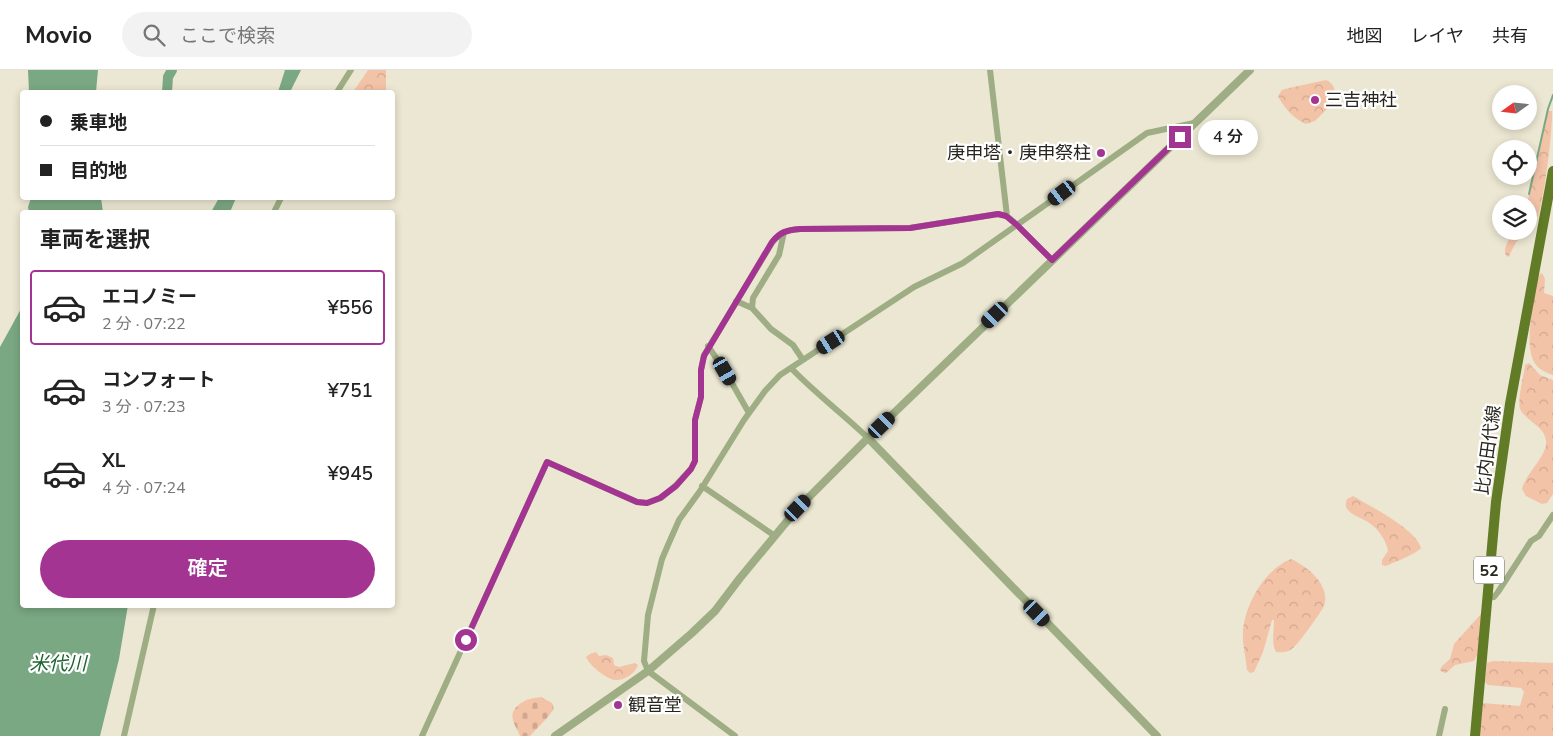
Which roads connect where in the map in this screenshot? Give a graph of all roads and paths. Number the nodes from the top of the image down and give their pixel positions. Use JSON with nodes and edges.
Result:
{"nodes":[{"id":1,"x":351,"y":70,"type":"edge"},
{"id":2,"x":990,"y":70,"type":"edge"},
{"id":3,"x":1250,"y":70,"type":"edge"},
{"id":4,"x":338,"y":90,"type":"edge"},
{"id":5,"x":1194,"y":123,"type":"junction"},
{"id":6,"x":1553,"y":171,"type":"edge"},
{"id":7,"x":1006,"y":216,"type":"junction"},
{"id":8,"x":1017,"y":225,"type":"junction"},
{"id":9,"x":784,"y":232,"type":"junction"},
{"id":10,"x":1052,"y":260,"type":"junction"},
{"id":11,"x":736,"y":301,"type":"junction"},
{"id":12,"x":752,"y":308,"type":"junction"},
{"id":13,"x":708,"y":346,"type":"junction"},
{"id":14,"x":803,"y":360,"type":"junction"},
{"id":15,"x":791,"y":368,"type":"junction"},
{"id":16,"x":749,"y":413,"type":"junction"},
{"id":17,"x":868,"y":438,"type":"junction"},
{"id":18,"x":702,"y":486,"type":"junction"},
{"id":19,"x":1553,"y":515,"type":"edge"},
{"id":20,"x":775,"y":536,"type":"junction"},
{"id":21,"x":1487,"y":598,"type":"junction"},
{"id":22,"x":153,"y":608,"type":"edge"},
{"id":23,"x":648,"y":671,"type":"junction"},
{"id":24,"x":1445,"y":709,"type":"dead end"},
{"id":25,"x":124,"y":736,"type":"edge"},
{"id":26,"x":422,"y":736,"type":"edge"},
{"id":27,"x":555,"y":736,"type":"edge"},
{"id":28,"x":735,"y":736,"type":"edge"},
{"id":29,"x":1157,"y":736,"type":"edge"},
{"id":30,"x":1439,"y":736,"type":"edge"},
{"id":31,"x":1474,"y":736,"type":"edge"}],
"edges":[{"from":1,"to":4,"type":"street"},
{"from":2,"to":7,"type":"street"},
{"from":3,"to":5,"type":"street"},
{"from":5,"to":8,"type":"street"},
{"from":5,"to":10,"type":"street"},
{"from":6,"to":21,"type":"main road","name":"比内田代線","number":"52"},
{"from":7,"to":8,"type":"street"},
{"from":7,"to":9,"type":"street"},
{"from":8,"to":10,"type":"street"},
{"from":8,"to":14,"type":"street"},
{"from":9,"to":11,"type":"street"},
{"from":9,"to":12,"type":"street"},
{"from":10,"to":17,"type":"street"},
{"from":11,"to":12,"type":"street"},
{"from":11,"to":13,"type":"street"},
{"from":12,"to":14,"type":"street"},
{"from":13,"to":16,"type":"street"},
{"from":13,"to":26,"type":"street"},
{"from":14,"to":15,"type":"street"},
{"from":15,"to":16,"type":"street"},
{"from":15,"to":17,"type":"street"},
{"from":16,"to":18,"type":"street"},
{"from":17,"to":20,"type":"street"},
{"from":17,"to":29,"type":"street"},
{"from":18,"to":20,"type":"street"},
{"from":18,"to":23,"type":"street"},
{"from":19,"to":21,"type":"street"},
{"from":20,"to":23,"type":"street"},
{"from":21,"to":31,"type":"main road","name":"比内田代線","number":"52"},
{"from":22,"to":25,"type":"street"},
{"from":23,"to":27,"type":"street"},
{"from":23,"to":28,"type":"street"},
{"from":24,"to":30,"type":"street"}]}
